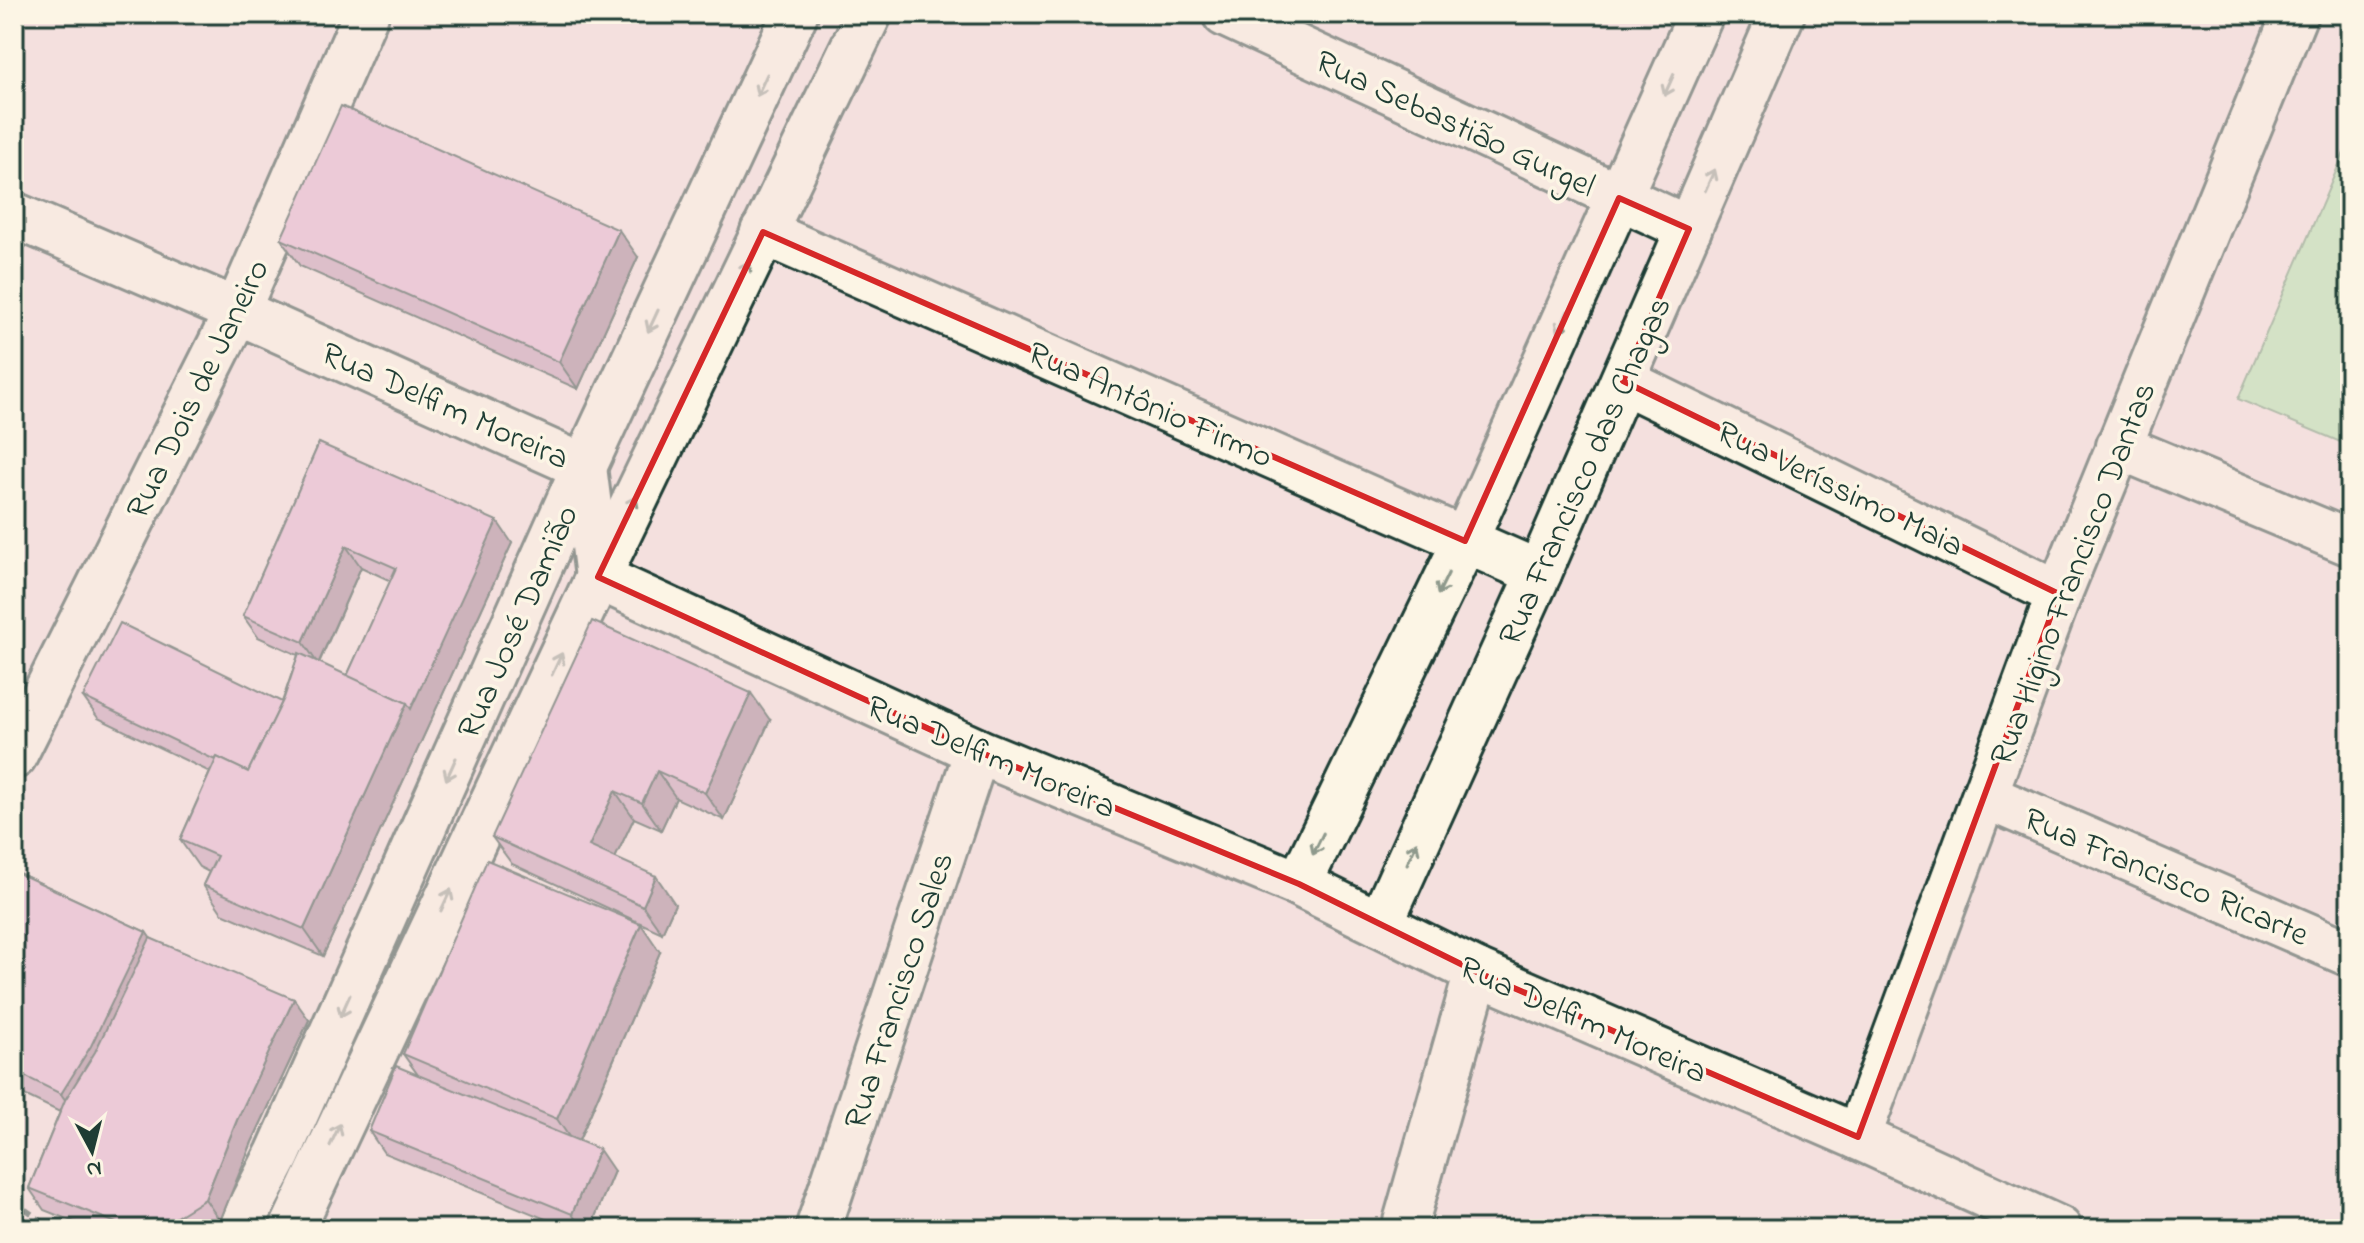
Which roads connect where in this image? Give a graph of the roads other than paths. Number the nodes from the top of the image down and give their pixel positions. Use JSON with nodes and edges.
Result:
{"nodes":[{"id":1,"x":366,"y":14,"type":"edge"},
{"id":2,"x":795,"y":14,"type":"edge"},
{"id":3,"x":1225,"y":14,"type":"edge"},
{"id":4,"x":1701,"y":14,"type":"edge"},
{"id":5,"x":1782,"y":14,"type":"edge"},
{"id":6,"x":2295,"y":14,"type":"edge"},
{"id":7,"x":860,"y":17,"type":"edge"},
{"id":8,"x":1619,"y":198,"type":"junction"},
{"id":9,"x":14,"y":215,"type":"edge"},
{"id":10,"x":1689,"y":229,"type":"junction"},
{"id":11,"x":763,"y":232,"type":"junction"},
{"id":12,"x":237,"y":311,"type":"junction"},
{"id":13,"x":1623,"y":381,"type":"junction"},
{"id":14,"x":2118,"y":446,"type":"junction"},
{"id":15,"x":584,"y":467,"type":"junction"},
{"id":16,"x":1465,"y":541,"type":"junction"},
{"id":17,"x":2350,"y":543,"type":"edge"},
{"id":18,"x":1539,"y":573,"type":"junction"},
{"id":19,"x":598,"y":577,"type":"junction"},
{"id":20,"x":2059,"y":594,"type":"junction"},
{"id":21,"x":977,"y":751,"type":"junction"},
{"id":22,"x":14,"y":756,"type":"edge"},
{"id":23,"x":1985,"y":796,"type":"junction"},
{"id":24,"x":1299,"y":884,"type":"junction"},
{"id":25,"x":1380,"y":924,"type":"junction"},
{"id":26,"x":2350,"y":954,"type":"edge"},
{"id":27,"x":1477,"y":972,"type":"junction"},
{"id":28,"x":1858,"y":1137,"type":"junction"},
{"id":29,"x":297,"y":1217,"type":"edge"},
{"id":30,"x":2046,"y":1226,"type":"edge"},
{"id":31,"x":239,"y":1229,"type":"edge"},
{"id":32,"x":818,"y":1229,"type":"edge"},
{"id":33,"x":1404,"y":1229,"type":"edge"}],
"edges":[{"from":1,"to":12,"type":"street","name":"Rua Dois de Janeiro"},
{"from":2,"to":15,"type":"street","name":"Rua José Damião","one_way":true},
{"from":3,"to":8,"type":"street","name":"Rua Sebastião Gurgel"},
{"from":4,"to":8,"type":"street","one_way":true},
{"from":10,"to":5,"type":"street","name":"Rua Francisco das Chagas","one_way":true},
{"from":6,"to":14,"type":"street","name":"Rua Higino Francisco Dantas"},
{"from":7,"to":11,"type":"street","name":"Rua José Damião"},
{"from":8,"to":10,"type":"street","name":"Rua Sebastião Gurgel"},
{"from":8,"to":16,"type":"street","one_way":true},
{"from":9,"to":12,"type":"street","name":"Rua Delfim Moreira"},
{"from":10,"to":13,"type":"street","name":"Rua Francisco das Chagas"},
{"from":11,"to":16,"type":"street","name":"Rua Antônio Firmo"},
{"from":19,"to":11,"type":"street","name":"Rua José Damião","one_way":true},
{"from":12,"to":15,"type":"street","name":"Rua Delfim Moreira"},
{"from":12,"to":22,"type":"street","name":"Rua Dois de Janeiro"},
{"from":13,"to":18,"type":"street","name":"Rua Francisco das Chagas"},
{"from":13,"to":20,"type":"street","name":"Rua Veríssimo Maia"},
{"from":14,"to":17,"type":"street"},
{"from":14,"to":20,"type":"street","name":"Rua Higino Francisco Dantas"},
{"from":15,"to":19,"type":"street","name":"Rua Delfim Moreira"},
{"from":15,"to":31,"type":"street","name":"Rua José Damião","one_way":true},
{"from":16,"to":18,"type":"street","name":"Rua Antônio Firmo"},
{"from":16,"to":24,"type":"street","one_way":true},
{"from":25,"to":18,"type":"street","name":"Rua Francisco das Chagas","one_way":true},
{"from":19,"to":21,"type":"street","name":"Rua Delfim Moreira"},
{"from":29,"to":19,"type":"street","name":"Rua José Damião","one_way":true},
{"from":20,"to":23,"type":"street","name":"Rua Higino Francisco Dantas"},
{"from":21,"to":24,"type":"street","name":"Rua Delfim Moreira"},
{"from":21,"to":32,"type":"street","name":"Rua Francisco Sales"},
{"from":23,"to":26,"type":"street","name":"Rua Francisco Ricarte"},
{"from":23,"to":28,"type":"street","name":"Rua Higino Francisco Dantas"},
{"from":24,"to":25,"type":"street","name":"Rua Delfim Moreira"},
{"from":25,"to":27,"type":"street","name":"Rua Delfim Moreira"},
{"from":27,"to":28,"type":"street","name":"Rua Delfim Moreira"},
{"from":27,"to":33,"type":"street"},
{"from":28,"to":30,"type":"street","name":"Rua Delfim Moreira"}]}
